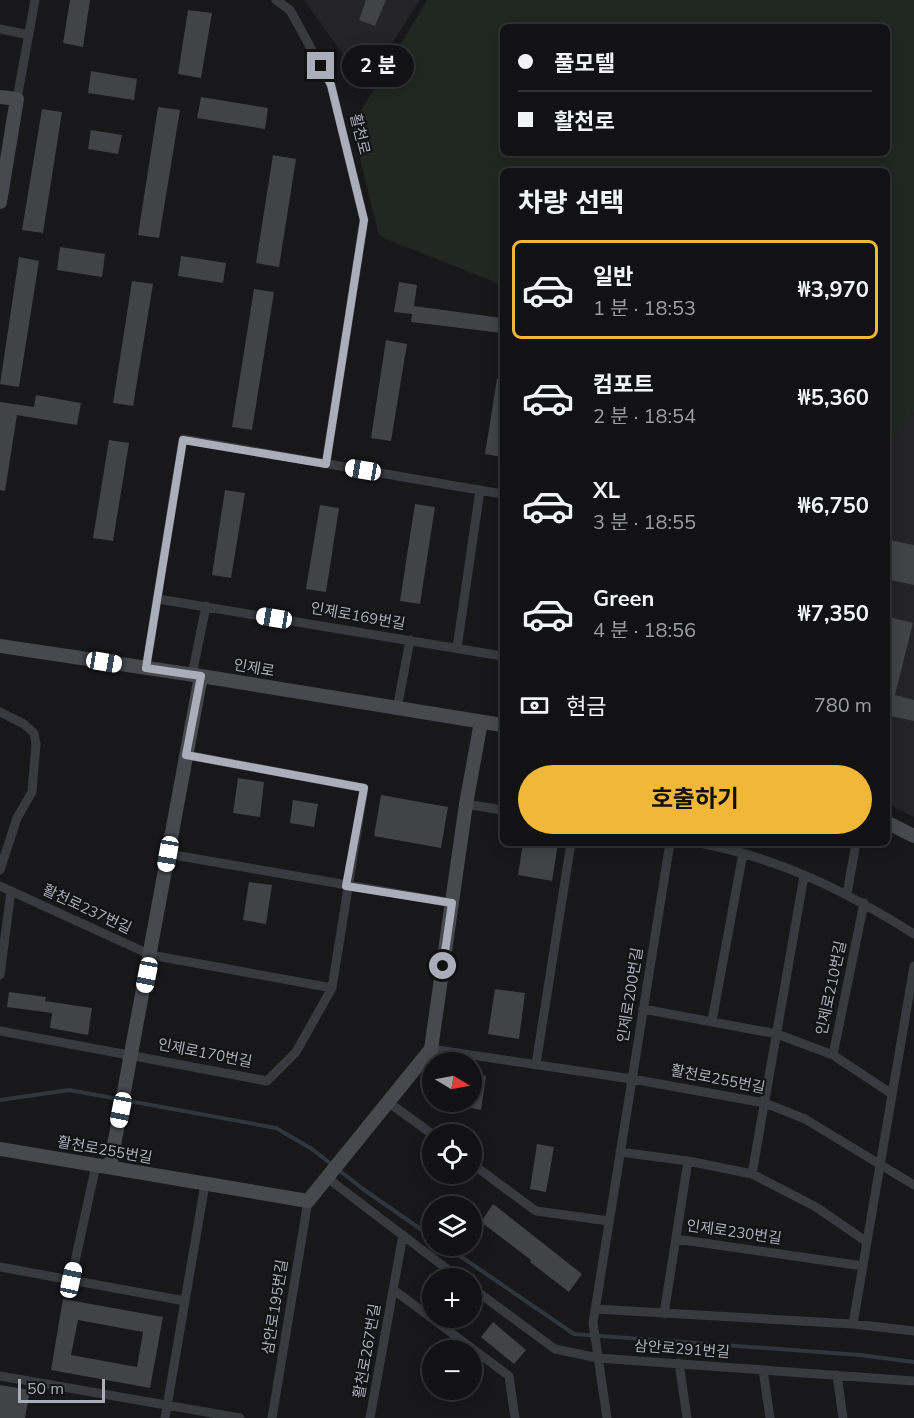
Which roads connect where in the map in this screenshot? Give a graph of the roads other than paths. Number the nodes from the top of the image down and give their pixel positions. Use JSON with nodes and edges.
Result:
{"nodes":[{"id":1,"x":35,"y":0,"type":"edge"},
{"id":2,"x":276,"y":0,"type":"edge"},
{"id":3,"x":0,"y":29,"type":"edge"},
{"id":4,"x":29,"y":35,"type":"junction"},
{"id":5,"x":0,"y":96,"type":"edge"},
{"id":6,"x":17,"y":99,"type":"junction"},
{"id":7,"x":0,"y":202,"type":"edge"},
{"id":8,"x":326,"y":464,"type":"junction"},
{"id":9,"x":480,"y":490,"type":"junction"},
{"id":10,"x":500,"y":494,"type":"edge"},
{"id":11,"x":158,"y":598,"type":"junction"},
{"id":12,"x":206,"y":606,"type":"junction"},
{"id":13,"x":410,"y":640,"type":"junction"},
{"id":14,"x":0,"y":646,"type":"edge"},
{"id":15,"x":457,"y":648,"type":"junction"},
{"id":16,"x":500,"y":656,"type":"edge"},
{"id":17,"x":146,"y":668,"type":"junction"},
{"id":18,"x":196,"y":675,"type":"junction"},
{"id":19,"x":397,"y":709,"type":"junction"},
{"id":20,"x":0,"y":712,"type":"edge"},
{"id":21,"x":481,"y":722,"type":"junction"},
{"id":22,"x":500,"y":725,"type":"edge"},
{"id":23,"x":186,"y":755,"type":"junction"},
{"id":24,"x":466,"y":804,"type":"junction"},
{"id":25,"x":500,"y":810,"type":"edge"},
{"id":26,"x":890,"y":824,"type":"edge"},
{"id":27,"x":914,"y":836,"type":"edge"},
{"id":28,"x":571,"y":846,"type":"edge"},
{"id":29,"x":670,"y":846,"type":"edge"},
{"id":30,"x":713,"y":846,"type":"edge"},
{"id":31,"x":855,"y":846,"type":"edge"},
{"id":32,"x":743,"y":853,"type":"junction"},
{"id":33,"x":168,"y":854,"type":"junction"},
{"id":34,"x":0,"y":870,"type":"edge"},
{"id":35,"x":804,"y":876,"type":"junction"},
{"id":36,"x":0,"y":886,"type":"edge"},
{"id":37,"x":346,"y":886,"type":"junction"},
{"id":38,"x":11,"y":891,"type":"junction"},
{"id":39,"x":847,"y":894,"type":"junction"},
{"id":40,"x":452,"y":903,"type":"junction"},
{"id":41,"x":864,"y":903,"type":"junction"},
{"id":42,"x":914,"y":934,"type":"edge"},
{"id":43,"x":151,"y":955,"type":"junction"},
{"id":44,"x":914,"y":966,"type":"edge"},
{"id":45,"x":0,"y":975,"type":"edge"},
{"id":46,"x":332,"y":988,"type":"junction"},
{"id":47,"x":643,"y":1009,"type":"junction"},
{"id":48,"x":712,"y":1021,"type":"junction"},
{"id":49,"x":0,"y":1031,"type":"edge"},
{"id":50,"x":777,"y":1034,"type":"junction"},
{"id":51,"x":431,"y":1049,"type":"junction"},
{"id":52,"x":833,"y":1055,"type":"junction"},
{"id":53,"x":131,"y":1056,"type":"junction"},
{"id":54,"x":536,"y":1064,"type":"junction"},
{"id":55,"x":632,"y":1079,"type":"junction"},
{"id":56,"x":892,"y":1094,"type":"junction"},
{"id":57,"x":388,"y":1102,"type":"junction"},
{"id":58,"x":765,"y":1103,"type":"junction"},
{"id":59,"x":422,"y":1127,"type":"edge"},
{"id":60,"x":0,"y":1149,"type":"edge"},
{"id":61,"x":620,"y":1152,"type":"junction"},
{"id":62,"x":688,"y":1161,"type":"junction"},
{"id":63,"x":106,"y":1162,"type":"junction"},
{"id":64,"x":880,"y":1165,"type":"junction"},
{"id":65,"x":482,"y":1171,"type":"edge"},
{"id":66,"x":328,"y":1174,"type":"junction"},
{"id":67,"x":752,"y":1174,"type":"junction"},
{"id":68,"x":205,"y":1184,"type":"junction"},
{"id":69,"x":914,"y":1185,"type":"edge"},
{"id":70,"x":308,"y":1201,"type":"junction"},
{"id":71,"x":609,"y":1221,"type":"junction"},
{"id":72,"x":403,"y":1235,"type":"junction"},
{"id":73,"x":676,"y":1239,"type":"junction"},
{"id":74,"x":867,"y":1242,"type":"junction"},
{"id":75,"x":863,"y":1266,"type":"junction"},
{"id":76,"x":0,"y":1267,"type":"edge"},
{"id":77,"x":446,"y":1268,"type":"edge"},
{"id":78,"x":71,"y":1280,"type":"junction"},
{"id":79,"x":394,"y":1290,"type":"junction"},
{"id":80,"x":482,"y":1295,"type":"edge"},
{"id":81,"x":185,"y":1301,"type":"junction"},
{"id":82,"x":595,"y":1309,"type":"junction"},
{"id":83,"x":664,"y":1314,"type":"junction"},
{"id":84,"x":853,"y":1323,"type":"junction"},
{"id":85,"x":914,"y":1331,"type":"edge"},
{"id":86,"x":598,"y":1354,"type":"junction"},
{"id":87,"x":679,"y":1364,"type":"junction"},
{"id":88,"x":763,"y":1370,"type":"junction"},
{"id":89,"x":837,"y":1375,"type":"junction"},
{"id":90,"x":0,"y":1376,"type":"edge"},
{"id":91,"x":914,"y":1381,"type":"edge"},
{"id":92,"x":167,"y":1404,"type":"junction"},
{"id":93,"x":165,"y":1418,"type":"edge"},
{"id":94,"x":240,"y":1418,"type":"edge"},
{"id":95,"x":272,"y":1418,"type":"edge"},
{"id":96,"x":370,"y":1418,"type":"edge"},
{"id":97,"x":515,"y":1418,"type":"edge"},
{"id":98,"x":607,"y":1418,"type":"edge"},
{"id":99,"x":687,"y":1418,"type":"edge"},
{"id":100,"x":770,"y":1418,"type":"edge"},
{"id":101,"x":843,"y":1418,"type":"edge"}],
"edges":[{"from":1,"to":4,"type":"street"},
{"from":2,"to":8,"type":"street","name":"활천로"},
{"from":3,"to":4,"type":"street"},
{"from":4,"to":6,"type":"street"},
{"from":5,"to":6,"type":"street"},
{"from":6,"to":7,"type":"street"},
{"from":8,"to":9,"type":"street"},
{"from":8,"to":11,"type":"street"},
{"from":9,"to":10,"type":"street"},
{"from":9,"to":15,"type":"street"},
{"from":11,"to":12,"type":"street","name":"인제로169번길"},
{"from":11,"to":17,"type":"street"},
{"from":12,"to":13,"type":"street","name":"인제로169번길"},
{"from":12,"to":18,"type":"street"},
{"from":13,"to":15,"type":"street","name":"인제로169번길"},
{"from":13,"to":19,"type":"street"},
{"from":14,"to":17,"type":"street","name":"인제로"},
{"from":15,"to":16,"type":"street","name":"인제로169번길"},
{"from":17,"to":18,"type":"street","name":"인제로"},
{"from":18,"to":19,"type":"street","name":"인제로"},
{"from":18,"to":23,"type":"street"},
{"from":19,"to":21,"type":"street","name":"인제로"},
{"from":20,"to":34,"type":"street"},
{"from":21,"to":22,"type":"street","name":"인제로"},
{"from":21,"to":24,"type":"street"},
{"from":23,"to":33,"type":"street"},
{"from":23,"to":37,"type":"street","name":"인제로170번길"},
{"from":24,"to":25,"type":"street"},
{"from":24,"to":40,"type":"street"},
{"from":26,"to":27,"type":"street"},
{"from":28,"to":54,"type":"street"},
{"from":29,"to":47,"type":"street","name":"인제로200번길"},
{"from":30,"to":32,"type":"street"},
{"from":31,"to":39,"type":"street"},
{"from":32,"to":35,"type":"street"},
{"from":32,"to":48,"type":"street"},
{"from":33,"to":37,"type":"street"},
{"from":33,"to":43,"type":"street"},
{"from":35,"to":39,"type":"street"},
{"from":35,"to":50,"type":"street"},
{"from":36,"to":38,"type":"street","name":"활천로237번길"},
{"from":37,"to":40,"type":"street"},
{"from":37,"to":46,"type":"street","name":"인제로170번길"},
{"from":38,"to":43,"type":"street","name":"활천로237번길"},
{"from":38,"to":45,"type":"street"},
{"from":39,"to":41,"type":"street"},
{"from":40,"to":51,"type":"street"},
{"from":41,"to":42,"type":"street"},
{"from":41,"to":52,"type":"street","name":"인제로210번길"},
{"from":43,"to":46,"type":"street"},
{"from":43,"to":53,"type":"street"},
{"from":44,"to":56,"type":"street"},
{"from":46,"to":53,"type":"street","name":"인제로170번길"},
{"from":47,"to":48,"type":"street","name":"인제로210번길"},
{"from":47,"to":55,"type":"street","name":"인제로200번길"},
{"from":48,"to":50,"type":"street","name":"인제로210번길"},
{"from":49,"to":53,"type":"street"},
{"from":50,"to":52,"type":"street","name":"인제로210번길"},
{"from":50,"to":58,"type":"street"},
{"from":51,"to":54,"type":"street","name":"활천로255번길"},
{"from":51,"to":57,"type":"street"},
{"from":52,"to":56,"type":"street"},
{"from":53,"to":63,"type":"street"},
{"from":54,"to":55,"type":"street","name":"활천로255번길"},
{"from":55,"to":58,"type":"street","name":"활천로255번길"},
{"from":55,"to":61,"type":"street","name":"인제로200번길"},
{"from":56,"to":64,"type":"street"},
{"from":57,"to":59,"type":"street"},
{"from":57,"to":66,"type":"street"},
{"from":58,"to":64,"type":"street","name":"활천로255번길"},
{"from":58,"to":67,"type":"street"},
{"from":60,"to":63,"type":"street","name":"활천로255번길"},
{"from":61,"to":62,"type":"street"},
{"from":61,"to":71,"type":"street","name":"인제로200번길"},
{"from":62,"to":67,"type":"street"},
{"from":62,"to":73,"type":"street"},
{"from":63,"to":68,"type":"street","name":"활천로255번길"},
{"from":63,"to":78,"type":"street"},
{"from":64,"to":69,"type":"street","name":"활천로255번길"},
{"from":64,"to":74,"type":"street"},
{"from":65,"to":71,"type":"street"},
{"from":66,"to":70,"type":"street"},
{"from":66,"to":72,"type":"street"},
{"from":67,"to":74,"type":"street"},
{"from":68,"to":70,"type":"street","name":"활천로255번길"},
{"from":68,"to":81,"type":"street"},
{"from":70,"to":95,"type":"street","name":"삼안로195번길"},
{"from":71,"to":82,"type":"street","name":"인제로200번길"},
{"from":72,"to":77,"type":"street"},
{"from":72,"to":79,"type":"street","name":"활천로267번길"},
{"from":73,"to":75,"type":"street","name":"인제로230번길"},
{"from":73,"to":83,"type":"street","name":"인제로230번길"},
{"from":74,"to":75,"type":"street"},
{"from":75,"to":84,"type":"street"},
{"from":76,"to":78,"type":"street"},
{"from":78,"to":81,"type":"street"},
{"from":79,"to":96,"type":"street","name":"활천로267번길"},
{"from":79,"to":97,"type":"street","name":"활천로267번길"},
{"from":80,"to":86,"type":"street"},
{"from":81,"to":92,"type":"street"},
{"from":82,"to":83,"type":"street"},
{"from":82,"to":86,"type":"street","name":"인제로200번길"},
{"from":83,"to":84,"type":"street"},
{"from":84,"to":85,"type":"street"},
{"from":86,"to":87,"type":"street","name":"삼안로291번길"},
{"from":86,"to":98,"type":"street","name":"인제로200번길"},
{"from":87,"to":88,"type":"street","name":"삼안로291번길"},
{"from":87,"to":99,"type":"street"},
{"from":88,"to":89,"type":"street","name":"삼안로291번길"},
{"from":88,"to":100,"type":"street"},
{"from":89,"to":91,"type":"street","name":"삼안로291번길"},
{"from":89,"to":101,"type":"street"},
{"from":90,"to":92,"type":"street"},
{"from":92,"to":93,"type":"street"},
{"from":92,"to":94,"type":"street"}]}
